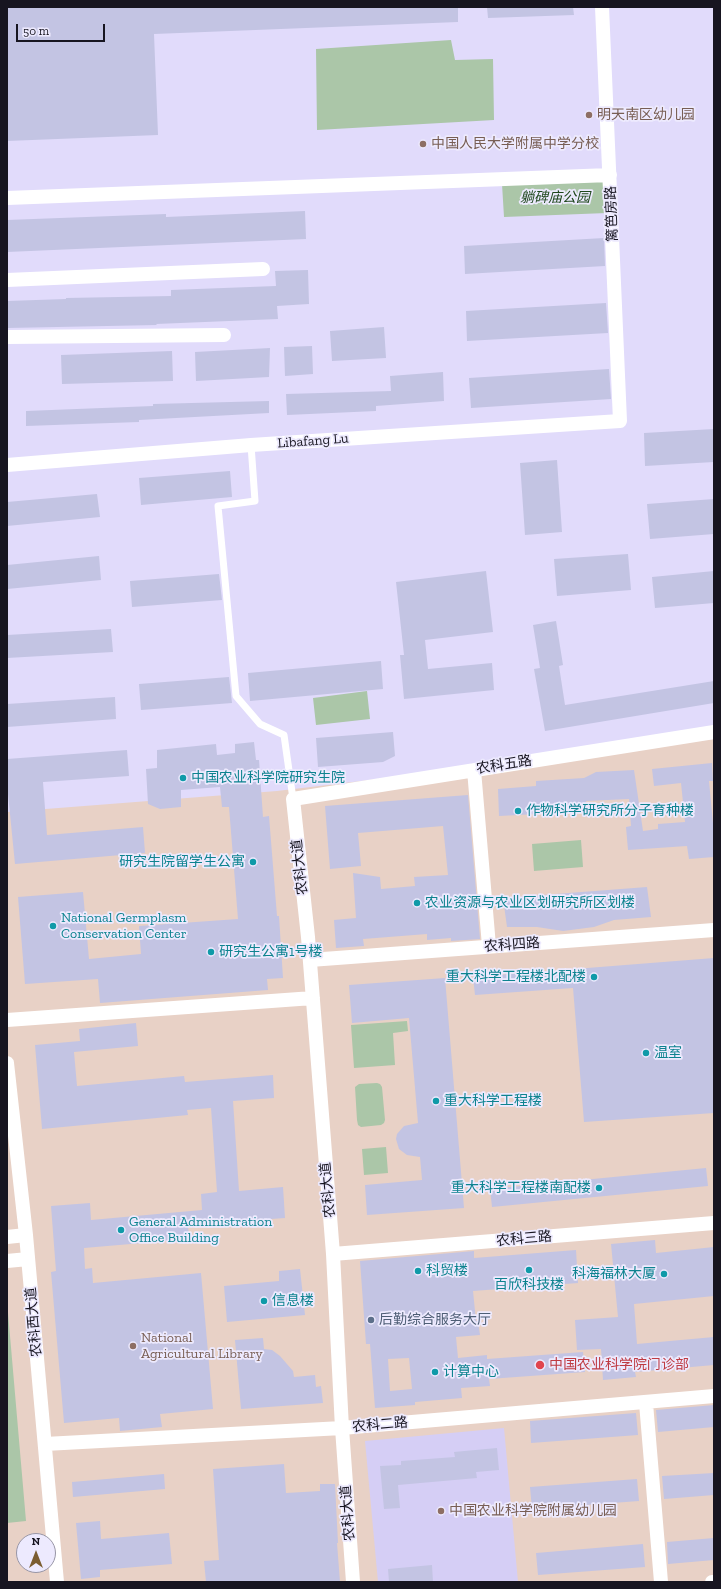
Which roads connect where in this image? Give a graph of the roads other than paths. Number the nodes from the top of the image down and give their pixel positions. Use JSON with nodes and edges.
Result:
{"nodes":[{"id":1,"x":602,"y":7,"type":"edge"},
{"id":2,"x":610,"y":175,"type":"junction"},
{"id":3,"x":7,"y":198,"type":"edge"},
{"id":4,"x":263,"y":269,"type":"dead end"},
{"id":5,"x":7,"y":280,"type":"edge"},
{"id":6,"x":224,"y":335,"type":"dead end"},
{"id":7,"x":7,"y":337,"type":"edge"},
{"id":8,"x":251,"y":445,"type":"junction"},
{"id":9,"x":7,"y":464,"type":"edge"},
{"id":10,"x":714,"y":734,"type":"edge"},
{"id":11,"x":474,"y":770,"type":"junction"},
{"id":12,"x":293,"y":799,"type":"junction"},
{"id":13,"x":714,"y":930,"type":"edge"},
{"id":14,"x":489,"y":946,"type":"junction"},
{"id":15,"x":310,"y":960,"type":"junction"},
{"id":16,"x":313,"y":998,"type":"junction"},
{"id":17,"x":7,"y":1020,"type":"edge"},
{"id":18,"x":7,"y":1063,"type":"edge"},
{"id":19,"x":714,"y":1223,"type":"edge"},
{"id":20,"x":26,"y":1235,"type":"junction"},
{"id":21,"x":7,"y":1237,"type":"edge"},
{"id":22,"x":334,"y":1254,"type":"junction"},
{"id":23,"x":28,"y":1259,"type":"junction"},
{"id":24,"x":7,"y":1261,"type":"edge"},
{"id":25,"x":714,"y":1396,"type":"edge"},
{"id":26,"x":646,"y":1403,"type":"junction"},
{"id":27,"x":342,"y":1428,"type":"junction"},
{"id":28,"x":45,"y":1444,"type":"junction"},
{"id":29,"x":57,"y":1582,"type":"edge"},
{"id":30,"x":353,"y":1582,"type":"edge"},
{"id":31,"x":662,"y":1582,"type":"edge"}],
"edges":[{"from":1,"to":2,"type":"street","name":"篱笆房路"},
{"from":2,"to":3,"type":"street"},
{"from":2,"to":8,"type":"street","name":"Libafang Lu"},
{"from":4,"to":5,"type":"street"},
{"from":6,"to":7,"type":"street"},
{"from":8,"to":9,"type":"street","name":"Libafang Lu"},
{"from":8,"to":12,"type":"lane"},
{"from":10,"to":11,"type":"street","name":"农科五路"},
{"from":11,"to":12,"type":"street","name":"农科五路"},
{"from":11,"to":14,"type":"street"},
{"from":12,"to":15,"type":"street","name":"农科大道"},
{"from":13,"to":14,"type":"street","name":"农科四路"},
{"from":14,"to":15,"type":"street","name":"农科四路"},
{"from":15,"to":16,"type":"street","name":"农科大道"},
{"from":16,"to":17,"type":"street"},
{"from":16,"to":22,"type":"street","name":"农科大道"},
{"from":18,"to":20,"type":"street","name":"农科西大道"},
{"from":19,"to":22,"type":"street","name":"农科三路"},
{"from":20,"to":21,"type":"street"},
{"from":20,"to":23,"type":"street","name":"农科西大道"},
{"from":22,"to":27,"type":"street","name":"农科大道"},
{"from":23,"to":24,"type":"street"},
{"from":23,"to":28,"type":"street","name":"农科西大道"},
{"from":25,"to":26,"type":"street","name":"农科二路"},
{"from":26,"to":27,"type":"street","name":"农科二路"},
{"from":26,"to":31,"type":"street"},
{"from":27,"to":28,"type":"street","name":"农科二路"},
{"from":27,"to":30,"type":"street","name":"农科大道"},
{"from":28,"to":29,"type":"street","name":"农科西大道"}]}
